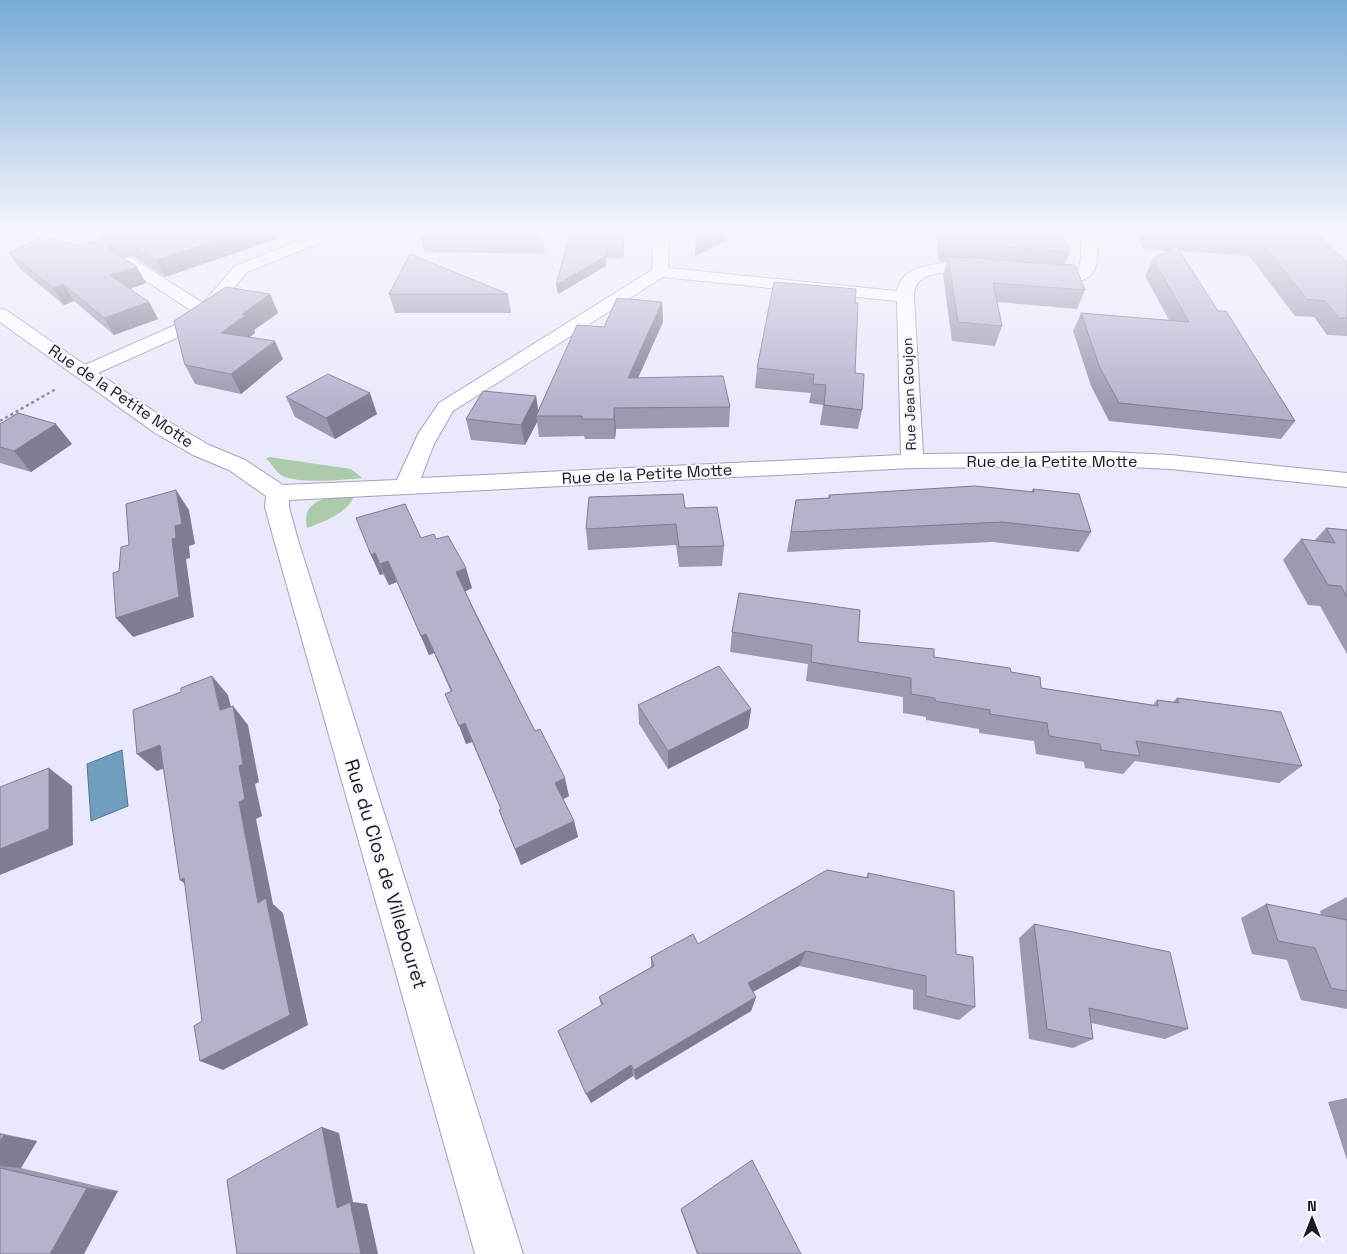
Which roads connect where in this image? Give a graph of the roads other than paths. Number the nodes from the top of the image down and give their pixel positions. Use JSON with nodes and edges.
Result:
{"nodes":[{"id":1,"x":167,"y":288,"type":"edge"},
{"id":2,"x":226,"y":288,"type":"edge"},
{"id":3,"x":635,"y":288,"type":"edge"},
{"id":4,"x":812,"y":288,"type":"edge"},
{"id":5,"x":906,"y":288,"type":"edge"},
{"id":6,"x":905,"y":297,"type":"junction"},
{"id":7,"x":206,"y":313,"type":"junction"},
{"id":8,"x":0,"y":314,"type":"edge"},
{"id":9,"x":85,"y":372,"type":"junction"},
{"id":10,"x":912,"y":461,"type":"junction"},
{"id":11,"x":1347,"y":480,"type":"edge"},
{"id":12,"x":407,"y":485,"type":"junction"},
{"id":13,"x":278,"y":493,"type":"junction"},
{"id":14,"x":499,"y":1254,"type":"edge"}],
"edges":[{"from":1,"to":7,"type":"street"},
{"from":2,"to":7,"type":"street"},
{"from":3,"to":12,"type":"street"},
{"from":4,"to":6,"type":"street"},
{"from":5,"to":6,"type":"street"},
{"from":6,"to":10,"type":"street","name":"Rue Jean Goujon"},
{"from":7,"to":9,"type":"street"},
{"from":8,"to":9,"type":"street","name":"Rue de la Petite Motte"},
{"from":9,"to":13,"type":"street","name":"Rue de la Petite Motte"},
{"from":10,"to":11,"type":"street","name":"Rue de la Petite Motte"},
{"from":10,"to":12,"type":"street","name":"Rue de la Petite Motte"},
{"from":12,"to":13,"type":"street","name":"Rue de la Petite Motte"},
{"from":13,"to":14,"type":"street","name":"Rue du Clos de Villebouret"}]}
